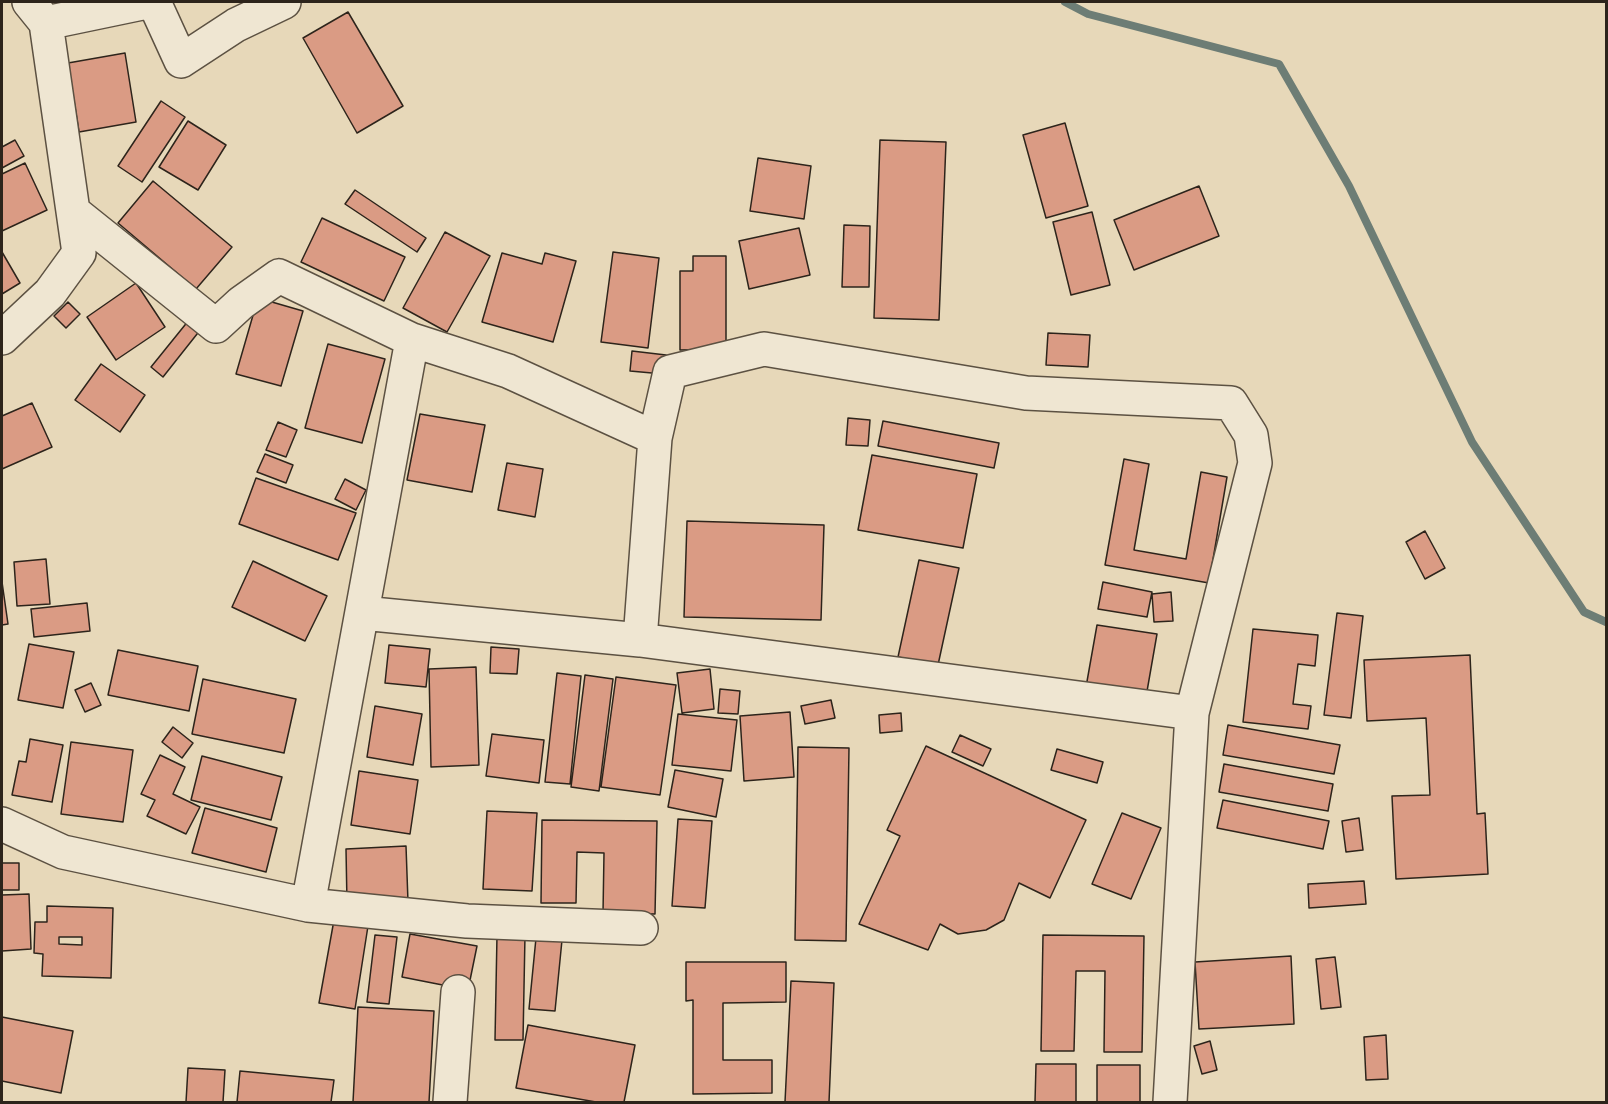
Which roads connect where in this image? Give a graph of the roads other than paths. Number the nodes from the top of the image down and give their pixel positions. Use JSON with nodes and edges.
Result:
{"nodes":[{"id":1,"x":147,"y":2,"type":"edge"},
{"id":2,"x":154,"y":2,"type":"edge"},
{"id":3,"x":284,"y":2,"type":"edge"},
{"id":4,"x":38,"y":12,"type":"edge"},
{"id":5,"x":75,"y":213,"type":"junction"},
{"id":6,"x":2,"y":338,"type":"edge"},
{"id":7,"x":412,"y":340,"type":"junction"},
{"id":8,"x":655,"y":438,"type":"junction"},
{"id":9,"x":362,"y":613,"type":"junction"},
{"id":10,"x":640,"y":639,"type":"junction"},
{"id":11,"x":1191,"y":713,"type":"junction"},
{"id":12,"x":2,"y":824,"type":"edge"},
{"id":13,"x":308,"y":905,"type":"junction"},
{"id":14,"x":641,"y":928,"type":"dead end"},
{"id":15,"x":458,"y":992,"type":"dead end"},
{"id":16,"x":450,"y":1102,"type":"edge"},
{"id":17,"x":1170,"y":1102,"type":"edge"}],
"edges":[{"from":1,"to":4,"type":"street"},
{"from":2,"to":3,"type":"street"},
{"from":4,"to":5,"type":"street"},
{"from":5,"to":6,"type":"street"},
{"from":5,"to":7,"type":"street"},
{"from":7,"to":8,"type":"street"},
{"from":7,"to":9,"type":"street"},
{"from":8,"to":10,"type":"street"},
{"from":8,"to":11,"type":"street"},
{"from":9,"to":10,"type":"street"},
{"from":9,"to":13,"type":"street"},
{"from":10,"to":11,"type":"street"},
{"from":11,"to":17,"type":"street"},
{"from":12,"to":13,"type":"street"},
{"from":13,"to":14,"type":"street"},
{"from":15,"to":16,"type":"street"}]}
